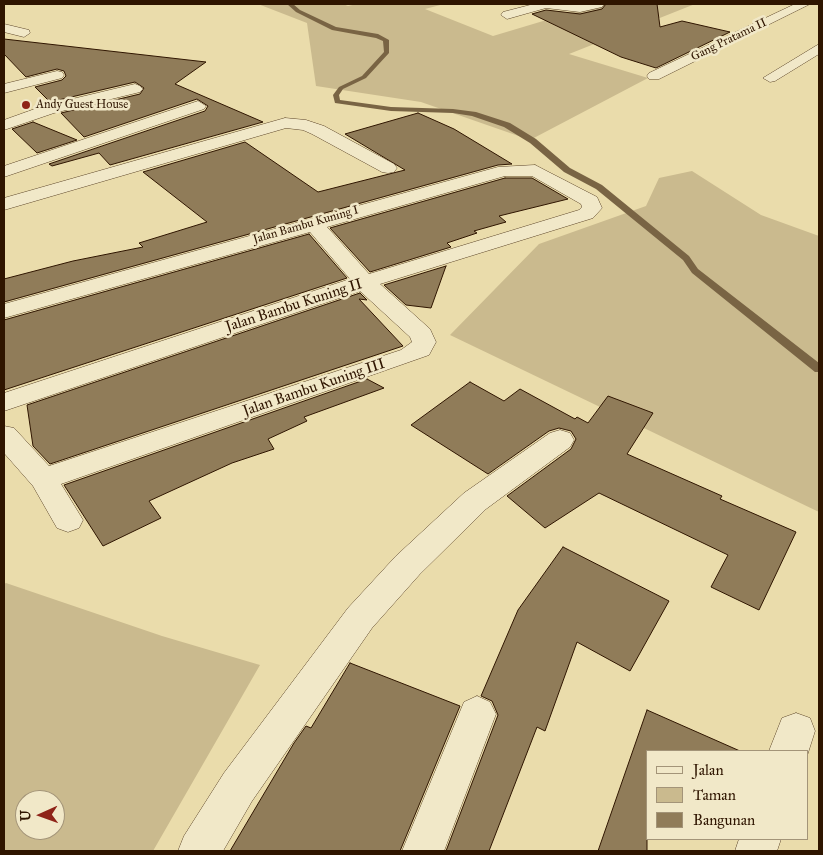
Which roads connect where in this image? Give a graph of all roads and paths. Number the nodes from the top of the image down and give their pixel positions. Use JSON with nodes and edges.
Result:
{"nodes":[{"id":1,"x":598,"y":4,"type":"edge"},
{"id":2,"x":804,"y":4,"type":"edge"},
{"id":3,"x":502,"y":8,"type":"edge"},
{"id":4,"x":4,"y":28,"type":"edge"},
{"id":5,"x":24,"y":33,"type":"dead end"},
{"id":6,"x":819,"y":48,"type":"edge"},
{"id":7,"x":57,"y":75,"type":"dead end"},
{"id":8,"x":654,"y":76,"type":"dead end"},
{"id":9,"x":770,"y":78,"type":"dead end"},
{"id":10,"x":4,"y":89,"type":"edge"},
{"id":11,"x":135,"y":89,"type":"dead end"},
{"id":12,"x":198,"y":106,"type":"dead end"},
{"id":13,"x":4,"y":125,"type":"edge"},
{"id":14,"x":388,"y":168,"type":"dead end"},
{"id":15,"x":4,"y":172,"type":"edge"},
{"id":16,"x":4,"y":204,"type":"edge"},
{"id":17,"x":586,"y":214,"type":"joint"},
{"id":18,"x":313,"y":223,"type":"junction"},
{"id":19,"x":364,"y":282,"type":"junction"},
{"id":20,"x":4,"y":311,"type":"edge"},
{"id":21,"x":4,"y":402,"type":"edge"},
{"id":22,"x":4,"y":435,"type":"edge"},
{"id":23,"x":560,"y":440,"type":"dead end"},
{"id":24,"x":43,"y":479,"type":"junction"},
{"id":25,"x":68,"y":520,"type":"dead end"},
{"id":26,"x":477,"y":714,"type":"dead end"},
{"id":27,"x":199,"y":851,"type":"edge"},
{"id":28,"x":423,"y":851,"type":"edge"}],
"edges":[{"from":1,"to":3,"type":"street"},
{"from":2,"to":8,"type":"street","name":"Gang Pratama II"},
{"from":4,"to":5,"type":"street"},
{"from":6,"to":9,"type":"street"},
{"from":7,"to":10,"type":"street"},
{"from":11,"to":13,"type":"street"},
{"from":12,"to":15,"type":"street"},
{"from":14,"to":16,"type":"street"},
{"from":17,"to":18,"type":"street","name":"Jalan Bambu Kuning I"},
{"from":17,"to":19,"type":"street","name":"Jalan Bambu Kuning II"},
{"from":18,"to":19,"type":"street","name":"Jalan Bambu Kuning III"},
{"from":18,"to":20,"type":"street","name":"Jalan Bambu Kuning I"},
{"from":19,"to":21,"type":"street","name":"Jalan Bambu Kuning II"},
{"from":19,"to":24,"type":"street","name":"Jalan Bambu Kuning III"},
{"from":22,"to":24,"type":"street"},
{"from":23,"to":27,"type":"street"},
{"from":24,"to":25,"type":"street"},
{"from":26,"to":28,"type":"street"}]}
